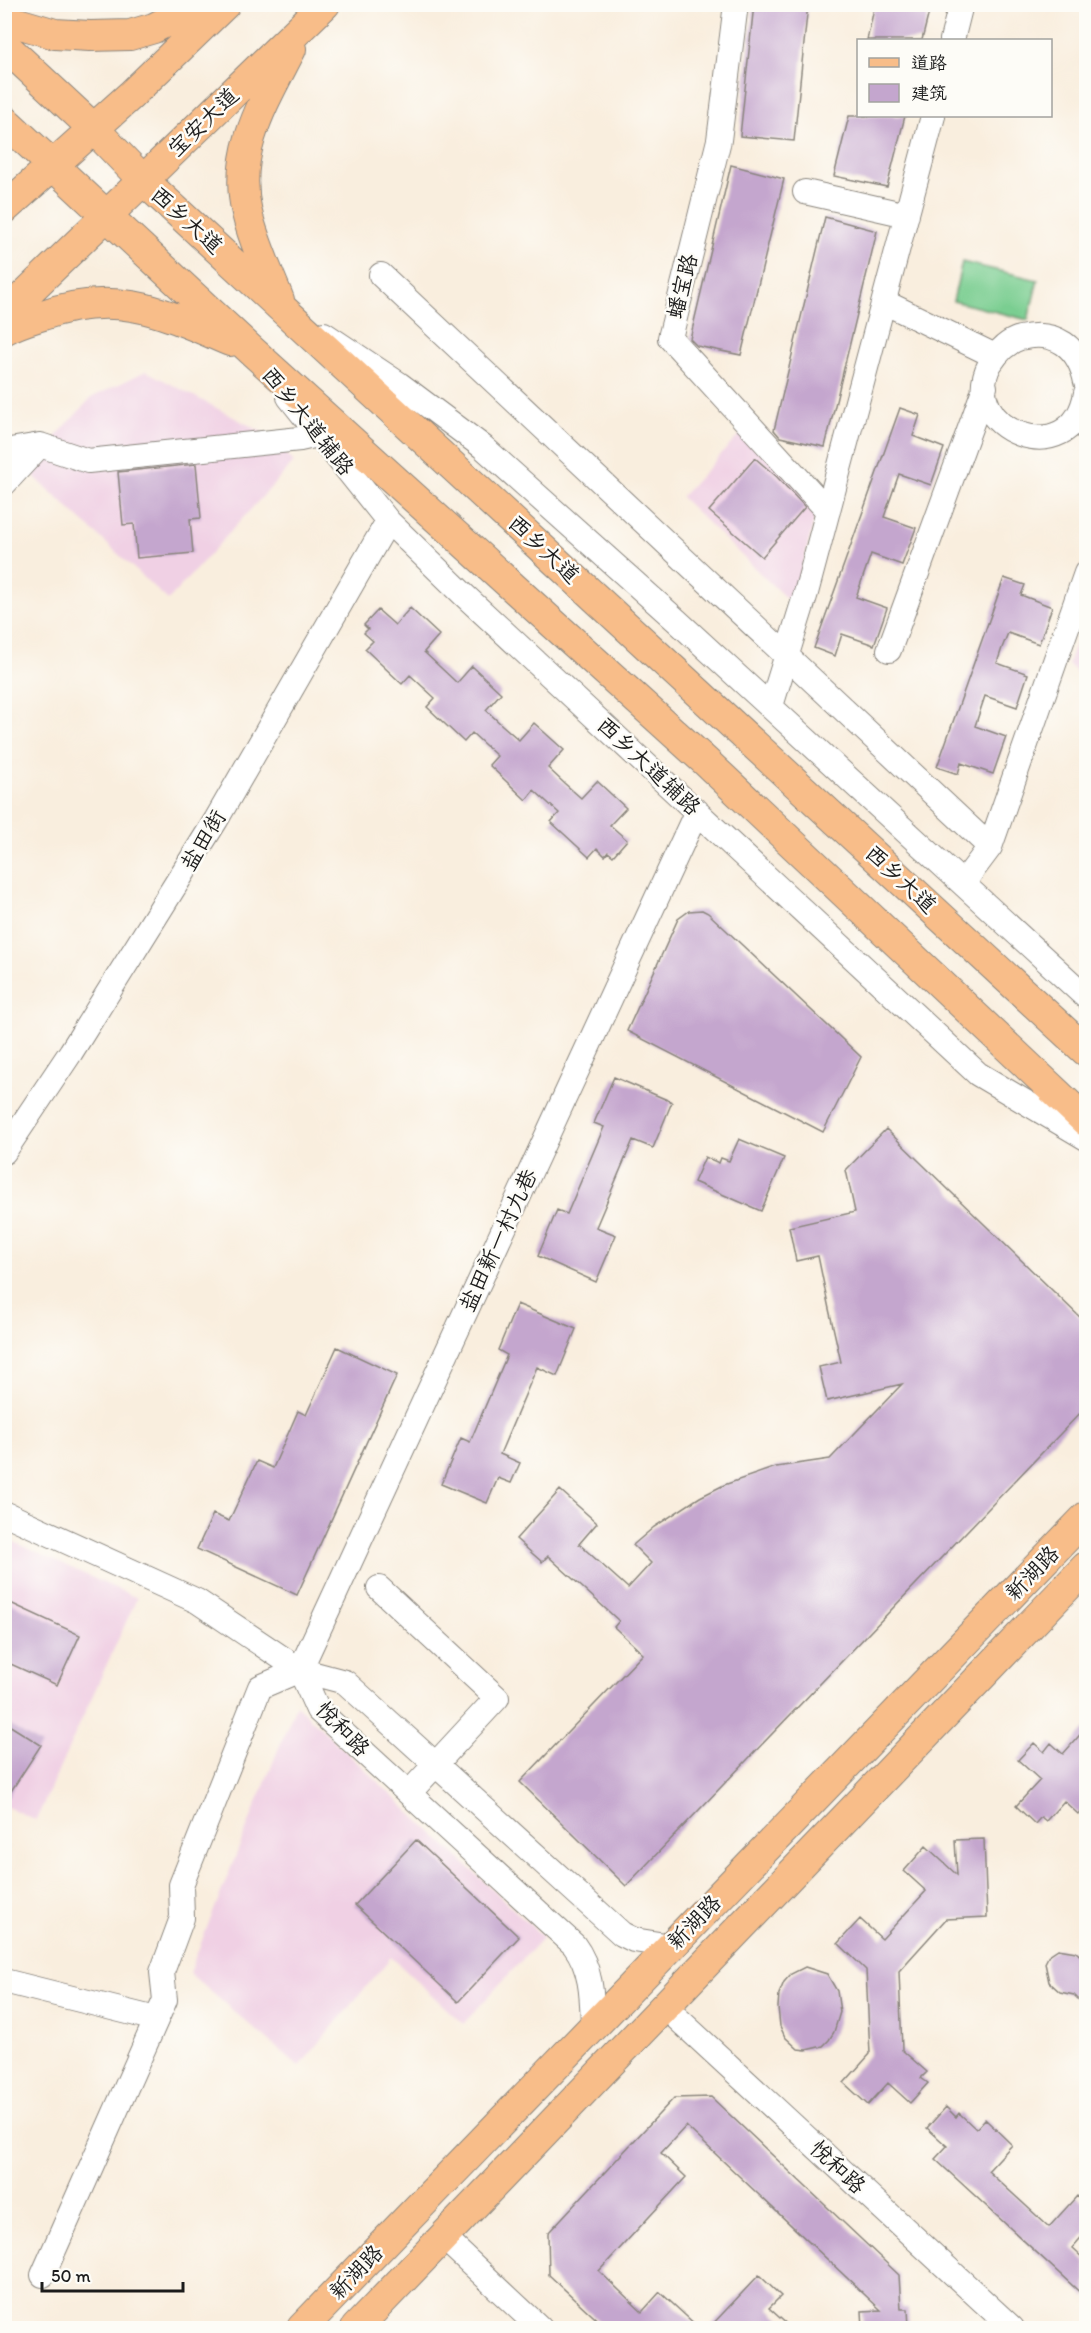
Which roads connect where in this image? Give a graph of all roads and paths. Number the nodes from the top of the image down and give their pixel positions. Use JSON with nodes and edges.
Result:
{"nodes":[{"id":1,"x":201,"y":4,"type":"edge"},
{"id":2,"x":225,"y":4,"type":"edge"},
{"id":3,"x":325,"y":4,"type":"edge"},
{"id":4,"x":332,"y":4,"type":"edge"},
{"id":5,"x":736,"y":4,"type":"edge"},
{"id":6,"x":962,"y":4,"type":"edge"},
{"id":7,"x":4,"y":19,"type":"edge"},
{"id":8,"x":303,"y":26,"type":"junction"},
{"id":9,"x":952,"y":39,"type":"edge"},
{"id":10,"x":4,"y":45,"type":"edge"},
{"id":11,"x":933,"y":117,"type":"edge"},
{"id":12,"x":4,"y":120,"type":"edge"},
{"id":13,"x":93,"y":128,"type":"junction"},
{"id":14,"x":52,"y":166,"type":"junction"},
{"id":15,"x":143,"y":180,"type":"junction"},
{"id":16,"x":805,"y":192,"type":"dead end"},
{"id":17,"x":4,"y":209,"type":"edge"},
{"id":18,"x":907,"y":215,"type":"junction"},
{"id":19,"x":107,"y":217,"type":"junction"},
{"id":20,"x":381,"y":275,"type":"dead end"},
{"id":21,"x":884,"y":302,"type":"junction"},
{"id":22,"x":281,"y":305,"type":"junction"},
{"id":23,"x":4,"y":315,"type":"edge"},
{"id":24,"x":4,"y":330,"type":"edge"},
{"id":25,"x":252,"y":351,"type":"junction"},
{"id":26,"x":995,"y":356,"type":"junction"},
{"id":27,"x":985,"y":387,"type":"junction"},
{"id":28,"x":1086,"y":396,"type":"edge"},
{"id":29,"x":326,"y":430,"type":"junction"},
{"id":30,"x":40,"y":445,"type":"junction"},
{"id":31,"x":4,"y":451,"type":"edge"},
{"id":32,"x":4,"y":483,"type":"edge"},
{"id":33,"x":828,"y":511,"type":"junction"},
{"id":34,"x":388,"y":521,"type":"junction"},
{"id":35,"x":1086,"y":573,"type":"edge"},
{"id":36,"x":889,"y":650,"type":"dead end"},
{"id":37,"x":787,"y":656,"type":"junction"},
{"id":38,"x":771,"y":706,"type":"junction"},
{"id":39,"x":696,"y":811,"type":"junction"},
{"id":40,"x":990,"y":847,"type":"junction"},
{"id":41,"x":963,"y":883,"type":"junction"},
{"id":42,"x":1086,"y":997,"type":"edge"},
{"id":43,"x":1086,"y":1051,"type":"edge"},
{"id":44,"x":1086,"y":1121,"type":"edge"},
{"id":45,"x":1086,"y":1138,"type":"edge"},
{"id":46,"x":4,"y":1152,"type":"edge"},
{"id":47,"x":4,"y":1513,"type":"edge"},
{"id":48,"x":1086,"y":1517,"type":"edge"},
{"id":49,"x":1086,"y":1567,"type":"edge"},
{"id":50,"x":379,"y":1588,"type":"dead end"},
{"id":51,"x":300,"y":1670,"type":"junction"},
{"id":52,"x":435,"y":1764,"type":"junction"},
{"id":53,"x":409,"y":1793,"type":"junction"},
{"id":54,"x":671,"y":1946,"type":"junction"},
{"id":55,"x":4,"y":1981,"type":"edge"},
{"id":56,"x":663,"y":2006,"type":"junction"},
{"id":57,"x":156,"y":2019,"type":"junction"},
{"id":58,"x":593,"y":2026,"type":"junction"},
{"id":59,"x":444,"y":2238,"type":"junction"},
{"id":60,"x":43,"y":2275,"type":"dead end"},
{"id":61,"x":302,"y":2328,"type":"edge"},
{"id":62,"x":357,"y":2328,"type":"edge"},
{"id":63,"x":540,"y":2328,"type":"edge"},
{"id":64,"x":1012,"y":2328,"type":"edge"}],
"edges":[{"from":1,"to":7,"type":"main road"},
{"from":2,"to":13,"type":"main road"},
{"from":3,"to":8,"type":"main road","name":"宝安大道"},
{"from":4,"to":8,"type":"main road"},
{"from":5,"to":33,"type":"street","name":"蟠宝路"},
{"from":6,"to":9,"type":"street"},
{"from":8,"to":15,"type":"main road","name":"宝安大道"},
{"from":8,"to":22,"type":"main road"},
{"from":10,"to":13,"type":"main road","name":"西乡大道"},
{"from":11,"to":18,"type":"street"},
{"from":12,"to":14,"type":"main road"},
{"from":13,"to":14,"type":"main road"},
{"from":13,"to":15,"type":"main road","name":"西乡大道"},
{"from":14,"to":17,"type":"main road"},
{"from":14,"to":19,"type":"main road"},
{"from":15,"to":19,"type":"main road","name":"宝安大道"},
{"from":15,"to":22,"type":"main road","name":"西乡大道"},
{"from":16,"to":18,"type":"street"},
{"from":18,"to":21,"type":"street"},
{"from":19,"to":23,"type":"main road","name":"宝安大道"},
{"from":19,"to":25,"type":"main road"},
{"from":20,"to":37,"type":"street"},
{"from":21,"to":26,"type":"street"},
{"from":21,"to":33,"type":"street"},
{"from":22,"to":38,"type":"street"},
{"from":22,"to":43,"type":"main road","name":"西乡大道"},
{"from":24,"to":25,"type":"main road"},
{"from":25,"to":29,"type":"main road"},
{"from":26,"to":27,"type":"street"},
{"from":26,"to":28,"type":"street"},
{"from":27,"to":28,"type":"street"},
{"from":27,"to":36,"type":"street"},
{"from":29,"to":30,"type":"street"},
{"from":29,"to":34,"type":"street","name":"西乡大道辅路"},
{"from":29,"to":44,"type":"main road"},
{"from":30,"to":31,"type":"street"},
{"from":30,"to":32,"type":"street"},
{"from":33,"to":37,"type":"street"},
{"from":34,"to":39,"type":"street","name":"西乡大道辅路"},
{"from":34,"to":46,"type":"street","name":"盐田街"},
{"from":35,"to":40,"type":"street"},
{"from":37,"to":38,"type":"street"},
{"from":37,"to":40,"type":"street"},
{"from":38,"to":41,"type":"street"},
{"from":39,"to":45,"type":"street","name":"西乡大道辅路"},
{"from":39,"to":51,"type":"street","name":"盐田新一村九巷"},
{"from":40,"to":41,"type":"street"},
{"from":41,"to":42,"type":"street"},
{"from":47,"to":51,"type":"street"},
{"from":48,"to":54,"type":"main road","name":"新湖路"},
{"from":49,"to":56,"type":"main road","name":"新湖路"},
{"from":50,"to":52,"type":"street"},
{"from":51,"to":52,"type":"street","name":"悦和路"},
{"from":51,"to":53,"type":"street","name":"悦和路"},
{"from":51,"to":57,"type":"street"},
{"from":52,"to":53,"type":"street"},
{"from":52,"to":54,"type":"street","name":"悦和路"},
{"from":53,"to":58,"type":"street","name":"悦和路"},
{"from":54,"to":58,"type":"main road","name":"新湖路"},
{"from":55,"to":57,"type":"street"},
{"from":56,"to":59,"type":"main road","name":"新湖路"},
{"from":56,"to":64,"type":"street","name":"悦和路"},
{"from":57,"to":60,"type":"street"},
{"from":58,"to":61,"type":"main road","name":"新湖路"},
{"from":59,"to":62,"type":"main road","name":"新湖路"},
{"from":59,"to":63,"type":"street"}]}
